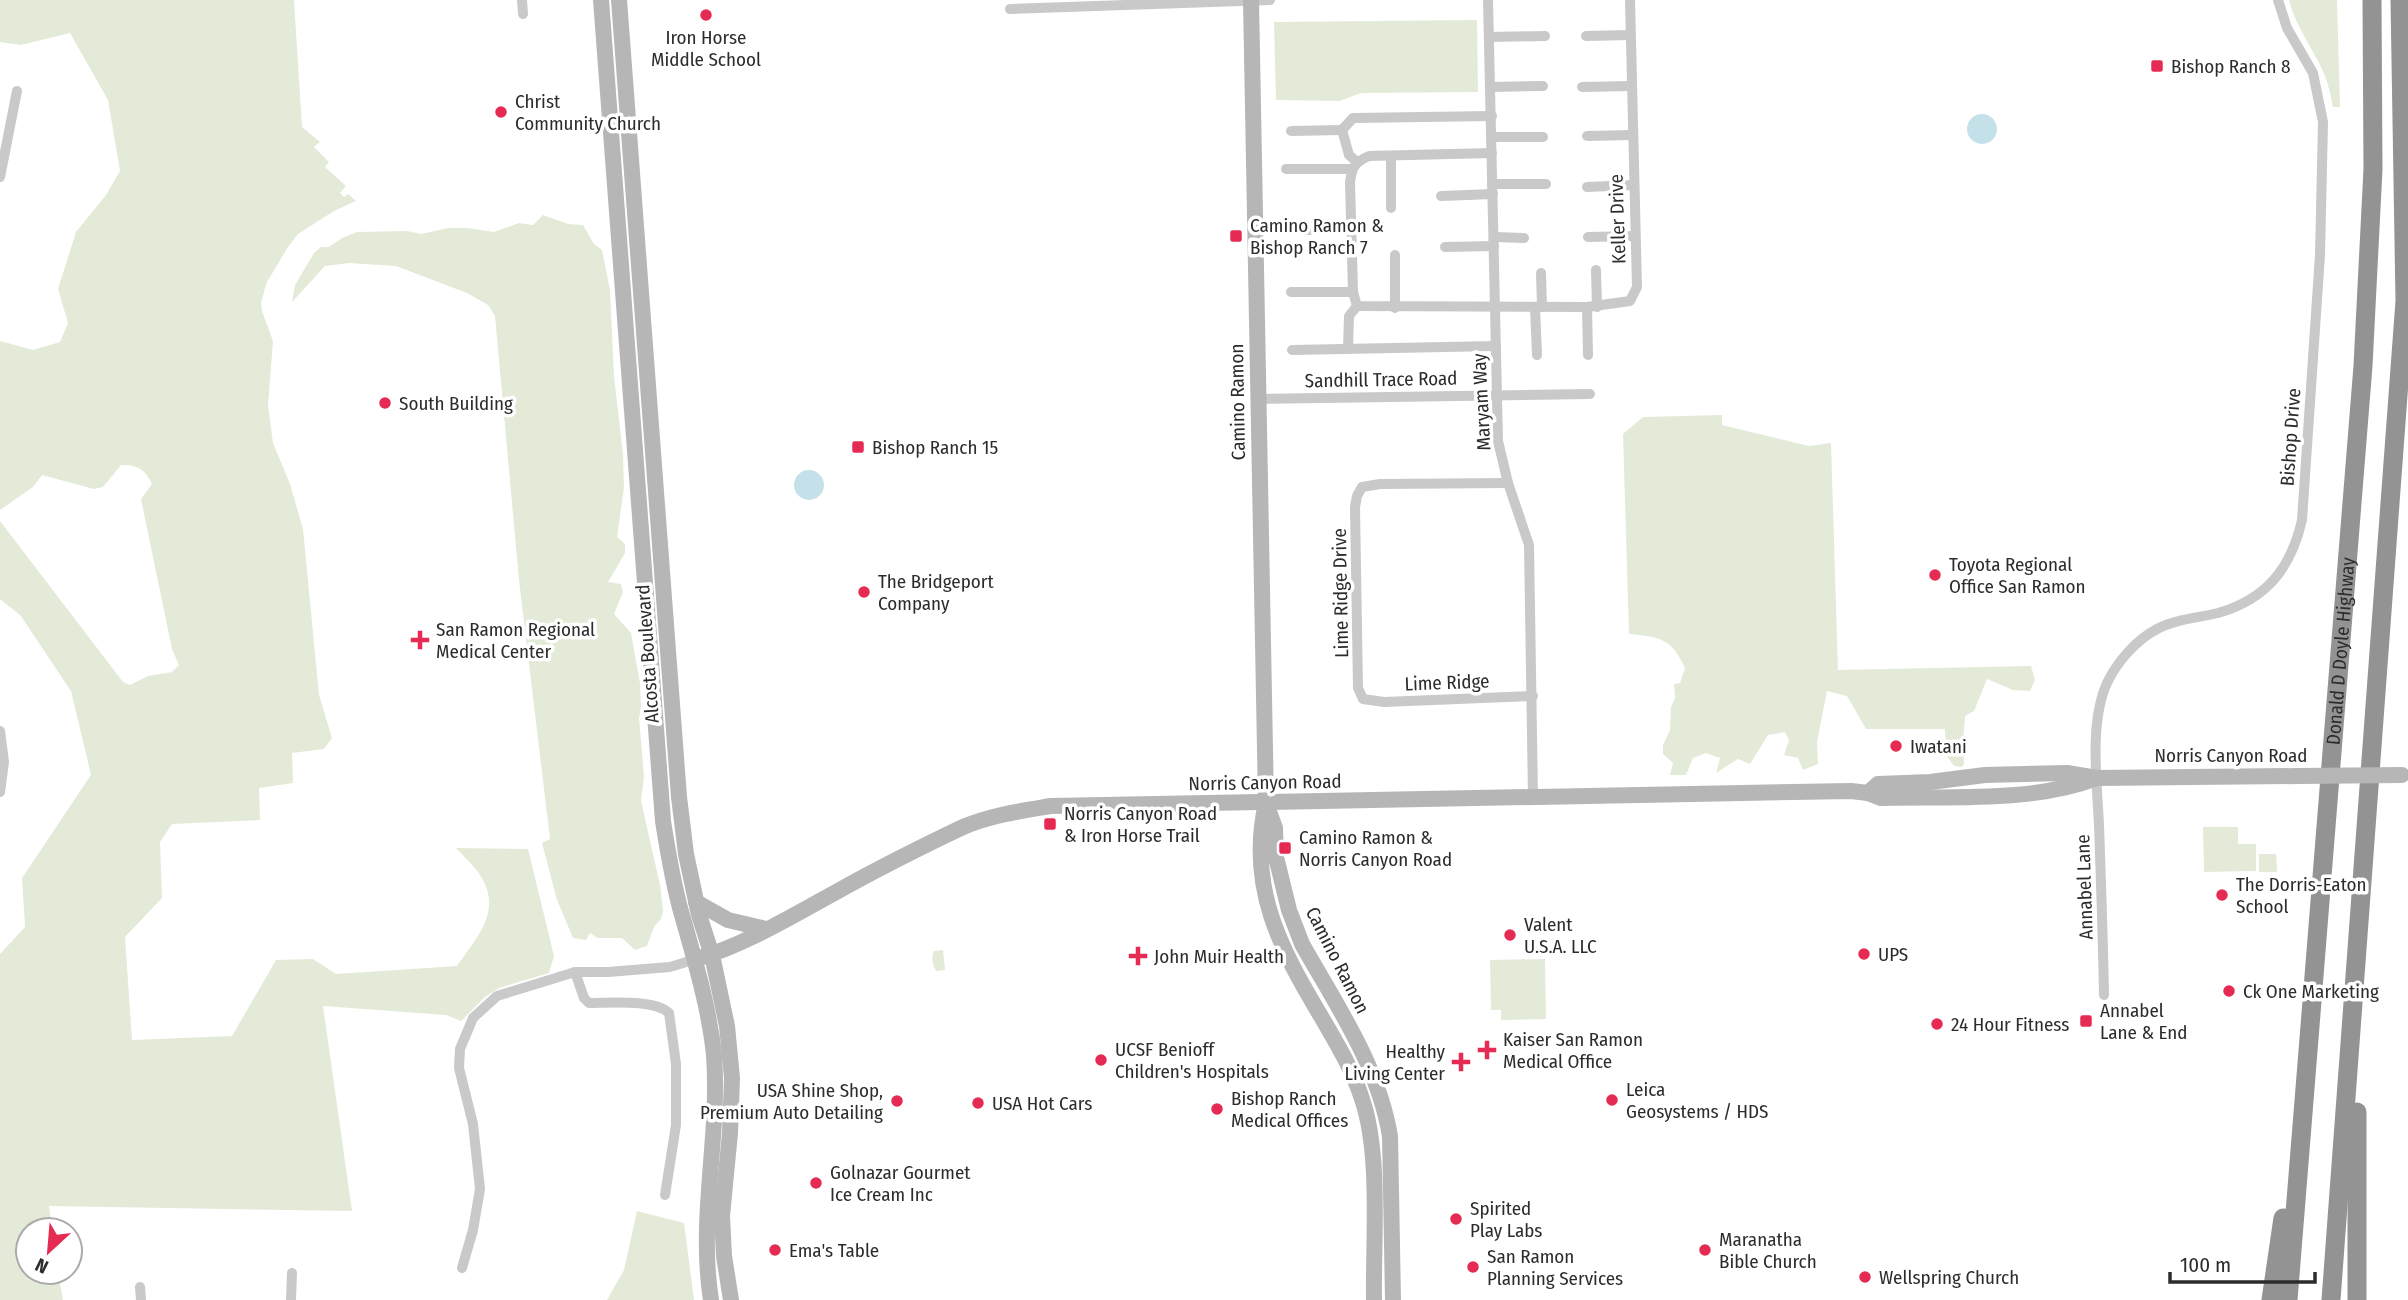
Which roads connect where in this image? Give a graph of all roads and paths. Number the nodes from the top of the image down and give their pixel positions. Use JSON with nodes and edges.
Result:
{"nodes":[{"id":1,"x":522,"y":0,"type":"edge"},
{"id":2,"x":601,"y":0,"type":"edge"},
{"id":3,"x":619,"y":0,"type":"edge"},
{"id":4,"x":1251,"y":0,"type":"edge"},
{"id":5,"x":1270,"y":0,"type":"edge"},
{"id":6,"x":1488,"y":0,"type":"edge"},
{"id":7,"x":1629,"y":0,"type":"edge"},
{"id":8,"x":2278,"y":0,"type":"edge"},
{"id":9,"x":2372,"y":0,"type":"edge"},
{"id":10,"x":2400,"y":0,"type":"edge"},
{"id":11,"x":1010,"y":9,"type":"dead end"},
{"id":12,"x":523,"y":14,"type":"dead end"},
{"id":13,"x":1629,"y":35,"type":"junction"},
{"id":14,"x":1545,"y":36,"type":"dead end"},
{"id":15,"x":1586,"y":36,"type":"dead end"},
{"id":16,"x":1490,"y":37,"type":"junction"},
{"id":17,"x":1544,"y":86,"type":"dead end"},
{"id":18,"x":1631,"y":86,"type":"junction"},
{"id":19,"x":1492,"y":87,"type":"junction"},
{"id":20,"x":1582,"y":87,"type":"dead end"},
{"id":21,"x":17,"y":91,"type":"dead end"},
{"id":22,"x":1492,"y":116,"type":"junction"},
{"id":23,"x":1342,"y":130,"type":"junction"},
{"id":24,"x":1291,"y":131,"type":"dead end"},
{"id":25,"x":1632,"y":135,"type":"junction"},
{"id":26,"x":1544,"y":136,"type":"dead end"},
{"id":27,"x":1587,"y":136,"type":"dead end"},
{"id":28,"x":1492,"y":137,"type":"junction"},
{"id":29,"x":1492,"y":153,"type":"junction"},
{"id":30,"x":1391,"y":156,"type":"junction"},
{"id":31,"x":1354,"y":165,"type":"junction"},
{"id":32,"x":1286,"y":169,"type":"dead end"},
{"id":33,"x":0,"y":177,"type":"edge"},
{"id":34,"x":1546,"y":184,"type":"dead end"},
{"id":35,"x":1633,"y":185,"type":"junction"},
{"id":36,"x":1587,"y":187,"type":"dead end"},
{"id":37,"x":1493,"y":189,"type":"junction"},
{"id":38,"x":1441,"y":196,"type":"dead end"},
{"id":39,"x":1391,"y":208,"type":"dead end"},
{"id":40,"x":1291,"y":230,"type":"dead end"},
{"id":41,"x":1352,"y":230,"type":"junction"},
{"id":42,"x":1634,"y":236,"type":"junction"},
{"id":43,"x":1588,"y":237,"type":"dead end"},
{"id":44,"x":1524,"y":238,"type":"dead end"},
{"id":45,"x":1494,"y":241,"type":"junction"},
{"id":46,"x":1445,"y":247,"type":"dead end"},
{"id":47,"x":1395,"y":255,"type":"dead end"},
{"id":48,"x":1596,"y":270,"type":"dead end"},
{"id":49,"x":1541,"y":274,"type":"dead end"},
{"id":50,"x":1291,"y":292,"type":"dead end"},
{"id":51,"x":1353,"y":292,"type":"junction"},
{"id":52,"x":1357,"y":306,"type":"junction"},
{"id":53,"x":1496,"y":307,"type":"junction"},
{"id":54,"x":1539,"y":307,"type":"junction"},
{"id":55,"x":1592,"y":307,"type":"junction"},
{"id":56,"x":1395,"y":308,"type":"junction"},
{"id":57,"x":1496,"y":346,"type":"junction"},
{"id":58,"x":1348,"y":349,"type":"junction"},
{"id":59,"x":1292,"y":350,"type":"dead end"},
{"id":60,"x":1537,"y":355,"type":"dead end"},
{"id":61,"x":1588,"y":355,"type":"dead end"},
{"id":62,"x":1590,"y":394,"type":"dead end"},
{"id":63,"x":1497,"y":395,"type":"junction"},
{"id":64,"x":1258,"y":398,"type":"junction"},
{"id":65,"x":1508,"y":483,"type":"junction"},
{"id":66,"x":1533,"y":696,"type":"junction"},
{"id":67,"x":1363,"y":699,"type":"joint"},
{"id":68,"x":0,"y":731,"type":"edge"},
{"id":69,"x":2405,"y":775,"type":"edge"},
{"id":70,"x":2097,"y":778,"type":"junction"},
{"id":71,"x":0,"y":792,"type":"edge"},
{"id":72,"x":1533,"y":798,"type":"junction"},
{"id":73,"x":1266,"y":803,"type":"junction"},
{"id":74,"x":696,"y":902,"type":"junction"},
{"id":75,"x":769,"y":930,"type":"junction"},
{"id":76,"x":704,"y":957,"type":"junction"},
{"id":77,"x":575,"y":972,"type":"junction"},
{"id":78,"x":2104,"y":995,"type":"dead end"},
{"id":79,"x":2348,"y":1058,"type":"junction"},
{"id":80,"x":2299,"y":1153,"type":"junction"},
{"id":81,"x":665,"y":1195,"type":"dead end"},
{"id":82,"x":462,"y":1268,"type":"dead end"},
{"id":83,"x":292,"y":1273,"type":"dead end"},
{"id":84,"x":140,"y":1287,"type":"dead end"},
{"id":85,"x":142,"y":1300,"type":"edge"},
{"id":86,"x":291,"y":1300,"type":"edge"},
{"id":87,"x":711,"y":1300,"type":"edge"},
{"id":88,"x":731,"y":1300,"type":"edge"},
{"id":89,"x":1374,"y":1300,"type":"edge"},
{"id":90,"x":1393,"y":1300,"type":"edge"},
{"id":91,"x":2271,"y":1300,"type":"edge"},
{"id":92,"x":2288,"y":1300,"type":"edge"},
{"id":93,"x":2331,"y":1300,"type":"edge"},
{"id":94,"x":2357,"y":1300,"type":"edge"}],
"edges":[{"from":1,"to":12,"type":"street"},
{"from":2,"to":76,"type":"main road","name":"Alcosta Boulevard"},
{"from":3,"to":74,"type":"main road","name":"Alcosta Boulevard"},
{"from":4,"to":5,"type":"street"},
{"from":4,"to":11,"type":"street"},
{"from":4,"to":64,"type":"main road","name":"Camino Ramon"},
{"from":6,"to":16,"type":"street","name":"Maryam Way"},
{"from":7,"to":13,"type":"street","name":"Keller Drive"},
{"from":8,"to":70,"type":"street","name":"Bishop Drive"},
{"from":9,"to":80,"type":"highway","name":"Donald D Doyle Highway"},
{"from":10,"to":79,"type":"highway","name":"Donald D Doyle Highway"},
{"from":13,"to":15,"type":"street"},
{"from":13,"to":18,"type":"street","name":"Keller Drive"},
{"from":14,"to":16,"type":"street"},
{"from":16,"to":19,"type":"street","name":"Maryam Way"},
{"from":17,"to":19,"type":"street"},
{"from":18,"to":20,"type":"street"},
{"from":18,"to":25,"type":"street","name":"Keller Drive"},
{"from":19,"to":22,"type":"street","name":"Maryam Way"},
{"from":21,"to":33,"type":"street"},
{"from":22,"to":23,"type":"street"},
{"from":22,"to":28,"type":"street","name":"Maryam Way"},
{"from":23,"to":24,"type":"street"},
{"from":23,"to":31,"type":"street"},
{"from":25,"to":27,"type":"street"},
{"from":25,"to":35,"type":"street","name":"Keller Drive"},
{"from":26,"to":28,"type":"street"},
{"from":28,"to":29,"type":"street","name":"Maryam Way"},
{"from":29,"to":30,"type":"street"},
{"from":29,"to":37,"type":"street","name":"Maryam Way"},
{"from":30,"to":31,"type":"street"},
{"from":30,"to":39,"type":"street"},
{"from":31,"to":32,"type":"street"},
{"from":31,"to":41,"type":"street"},
{"from":34,"to":37,"type":"street"},
{"from":35,"to":36,"type":"street"},
{"from":35,"to":42,"type":"street","name":"Keller Drive"},
{"from":37,"to":38,"type":"street"},
{"from":37,"to":45,"type":"street","name":"Maryam Way"},
{"from":40,"to":41,"type":"street"},
{"from":41,"to":51,"type":"street"},
{"from":42,"to":43,"type":"street"},
{"from":42,"to":55,"type":"street","name":"Keller Drive"},
{"from":44,"to":45,"type":"street"},
{"from":45,"to":46,"type":"street"},
{"from":45,"to":53,"type":"street","name":"Maryam Way"},
{"from":47,"to":56,"type":"street"},
{"from":48,"to":55,"type":"street"},
{"from":49,"to":54,"type":"street"},
{"from":50,"to":51,"type":"street"},
{"from":51,"to":52,"type":"street"},
{"from":52,"to":56,"type":"street","name":"Keller Drive"},
{"from":52,"to":58,"type":"street"},
{"from":53,"to":54,"type":"street","name":"Keller Drive"},
{"from":53,"to":56,"type":"street","name":"Keller Drive"},
{"from":53,"to":57,"type":"street","name":"Maryam Way"},
{"from":54,"to":55,"type":"street","name":"Keller Drive"},
{"from":54,"to":60,"type":"street"},
{"from":55,"to":61,"type":"street"},
{"from":57,"to":58,"type":"street"},
{"from":57,"to":63,"type":"street","name":"Maryam Way"},
{"from":58,"to":59,"type":"street"},
{"from":62,"to":63,"type":"street","name":"Sandhill Trace Road"},
{"from":63,"to":64,"type":"street","name":"Sandhill Trace Road"},
{"from":63,"to":65,"type":"street","name":"Maryam Way"},
{"from":64,"to":73,"type":"main road","name":"Camino Ramon"},
{"from":65,"to":66,"type":"street","name":"Maryam Way"},
{"from":65,"to":67,"type":"street","name":"Lime Ridge Drive"},
{"from":66,"to":67,"type":"street","name":"Lime Ridge"},
{"from":66,"to":72,"type":"street","name":"Maryam Way"},
{"from":68,"to":71,"type":"street"},
{"from":69,"to":70,"type":"main road","name":"Norris Canyon Road","bridge":true},
{"from":70,"to":72,"type":"main road","name":"Norris Canyon Road"},
{"from":70,"to":78,"type":"street","name":"Annabel Lane"},
{"from":72,"to":73,"type":"main road","name":"Norris Canyon Road"},
{"from":73,"to":75,"type":"main road","name":"Norris Canyon Road"},
{"from":73,"to":89,"type":"main road","name":"Camino Ramon"},
{"from":73,"to":90,"type":"main road","name":"Camino Ramon"},
{"from":74,"to":75,"type":"main road"},
{"from":74,"to":76,"type":"main road","name":"Alcosta Boulevard"},
{"from":75,"to":76,"type":"main road","name":"Norris Canyon Road"},
{"from":76,"to":77,"type":"street"},
{"from":76,"to":87,"type":"main road","name":"Alcosta Boulevard"},
{"from":76,"to":88,"type":"main road","name":"Alcosta Boulevard"},
{"from":77,"to":81,"type":"street"},
{"from":77,"to":82,"type":"street"},
{"from":79,"to":93,"type":"highway","name":"Donald D Doyle Highway"},
{"from":79,"to":94,"type":"highway"},
{"from":80,"to":91,"type":"highway"},
{"from":80,"to":92,"type":"highway","name":"Donald D Doyle Highway"},
{"from":83,"to":86,"type":"street"},
{"from":84,"to":85,"type":"street"}]}
